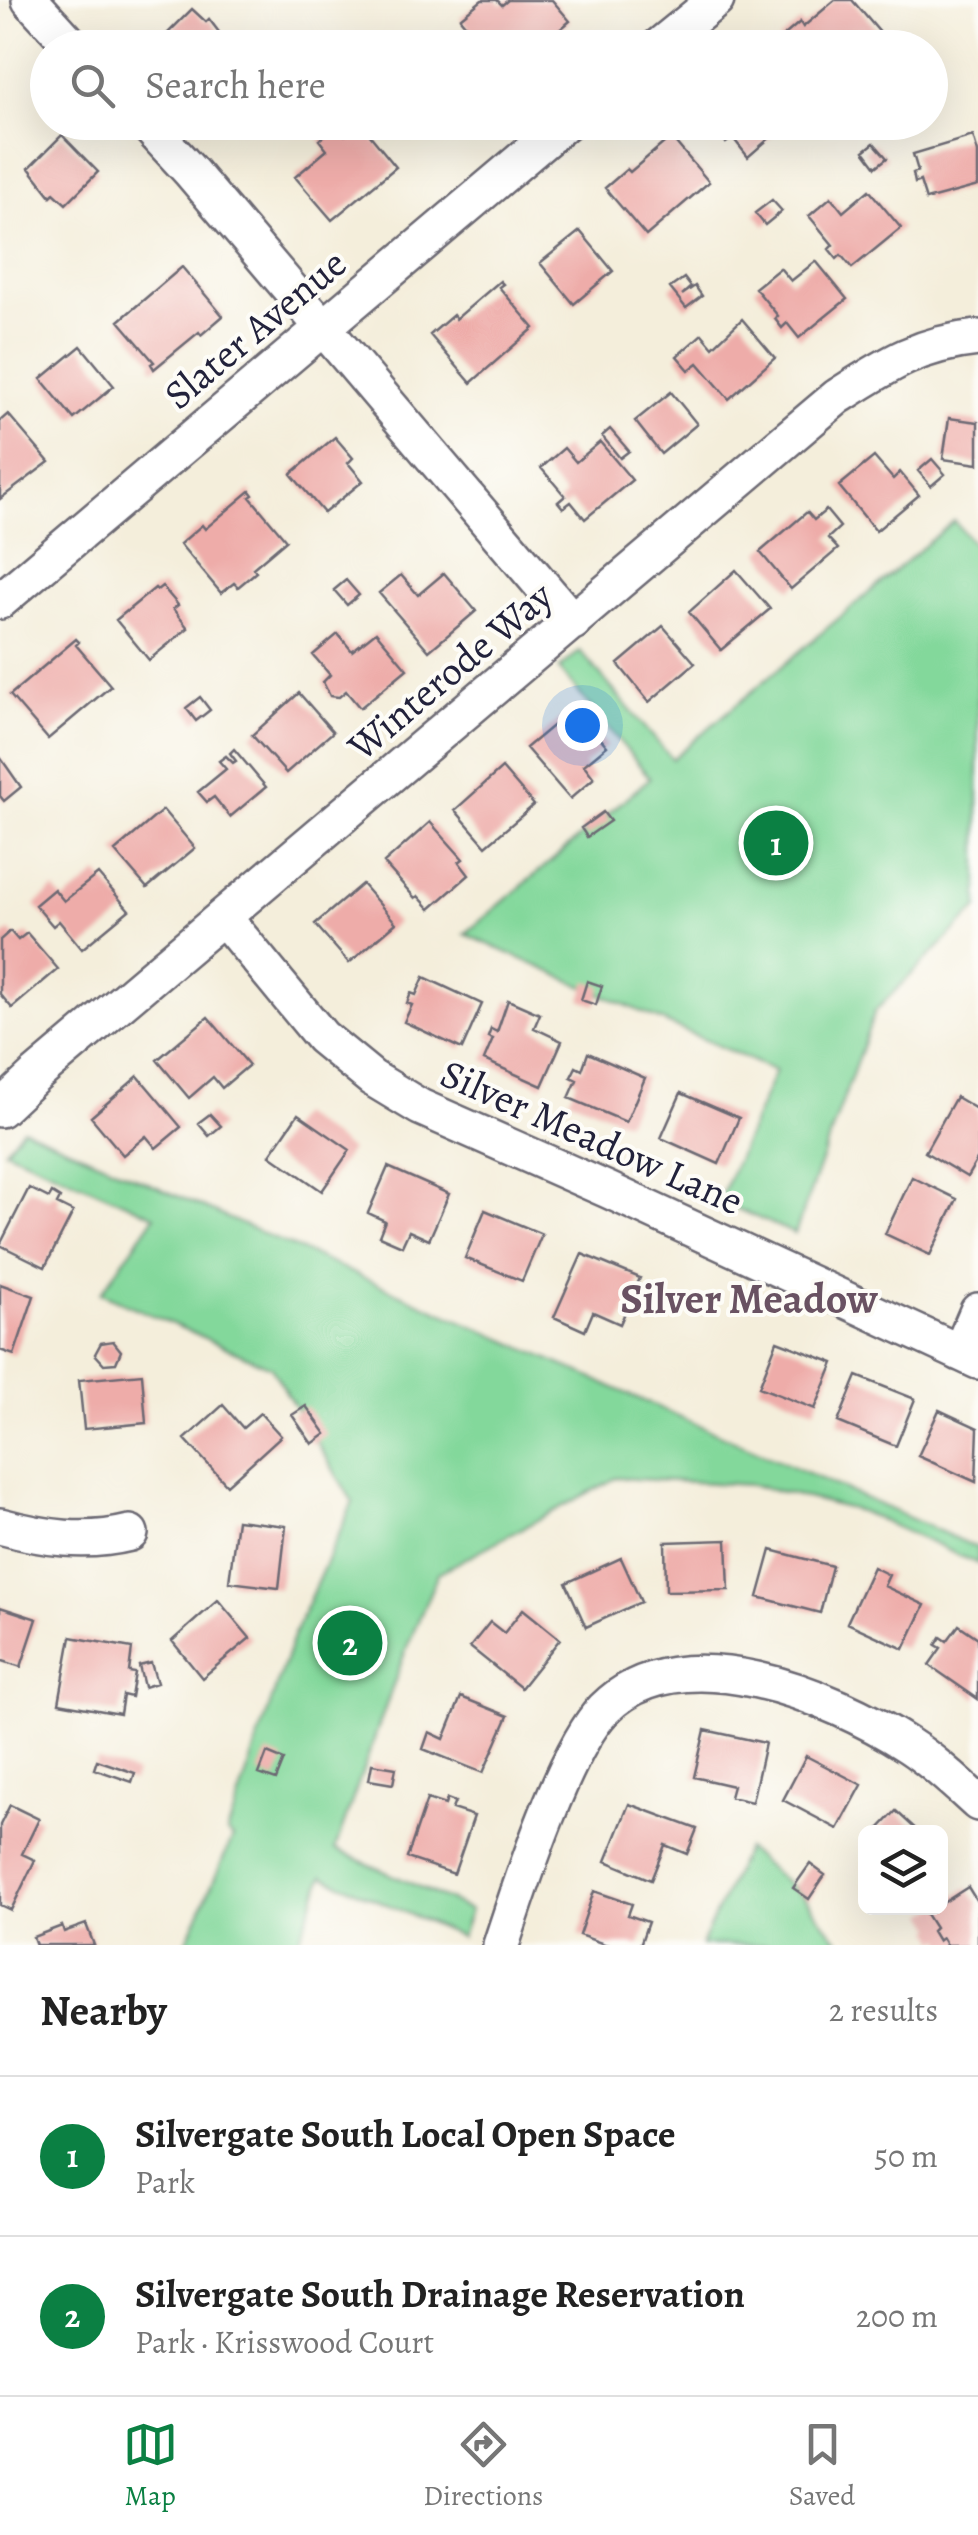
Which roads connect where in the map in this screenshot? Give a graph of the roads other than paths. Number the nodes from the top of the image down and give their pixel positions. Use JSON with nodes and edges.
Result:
{"nodes":[{"id":1,"x":30,"y":0,"type":"edge"},
{"id":2,"x":716,"y":0,"type":"edge"},
{"id":3,"x":58,"y":30,"type":"edge"},
{"id":4,"x":679,"y":30,"type":"edge"},
{"id":5,"x":162,"y":140,"type":"edge"},
{"id":6,"x":545,"y":140,"type":"edge"},
{"id":7,"x":322,"y":329,"type":"junction"},
{"id":8,"x":978,"y":338,"type":"edge"},
{"id":9,"x":0,"y":601,"type":"edge"},
{"id":10,"x":573,"y":622,"type":"junction"},
{"id":11,"x":224,"y":918,"type":"junction"},
{"id":12,"x":0,"y":1109,"type":"edge"},
{"id":13,"x":978,"y":1312,"type":"edge"},
{"id":14,"x":969,"y":1357,"type":"edge"},
{"id":15,"x":0,"y":1526,"type":"edge"},
{"id":16,"x":130,"y":1533,"type":"dead end"},
{"id":17,"x":978,"y":1803,"type":"edge"},
{"id":18,"x":501,"y":1945,"type":"edge"}],
"edges":[{"from":1,"to":3,"type":"street"},
{"from":2,"to":4,"type":"street"},
{"from":5,"to":7,"type":"street"},
{"from":6,"to":7,"type":"street","name":"Slater Avenue"},
{"from":7,"to":9,"type":"street","name":"Slater Avenue"},
{"from":7,"to":10,"type":"street"},
{"from":8,"to":10,"type":"street","name":"Winterode Way"},
{"from":10,"to":11,"type":"street","name":"Winterode Way"},
{"from":11,"to":12,"type":"street","name":"Winterode Way"},
{"from":11,"to":14,"type":"street","name":"Silver Meadow Lane"},
{"from":13,"to":14,"type":"street"},
{"from":15,"to":16,"type":"street"},
{"from":17,"to":18,"type":"street"}]}
